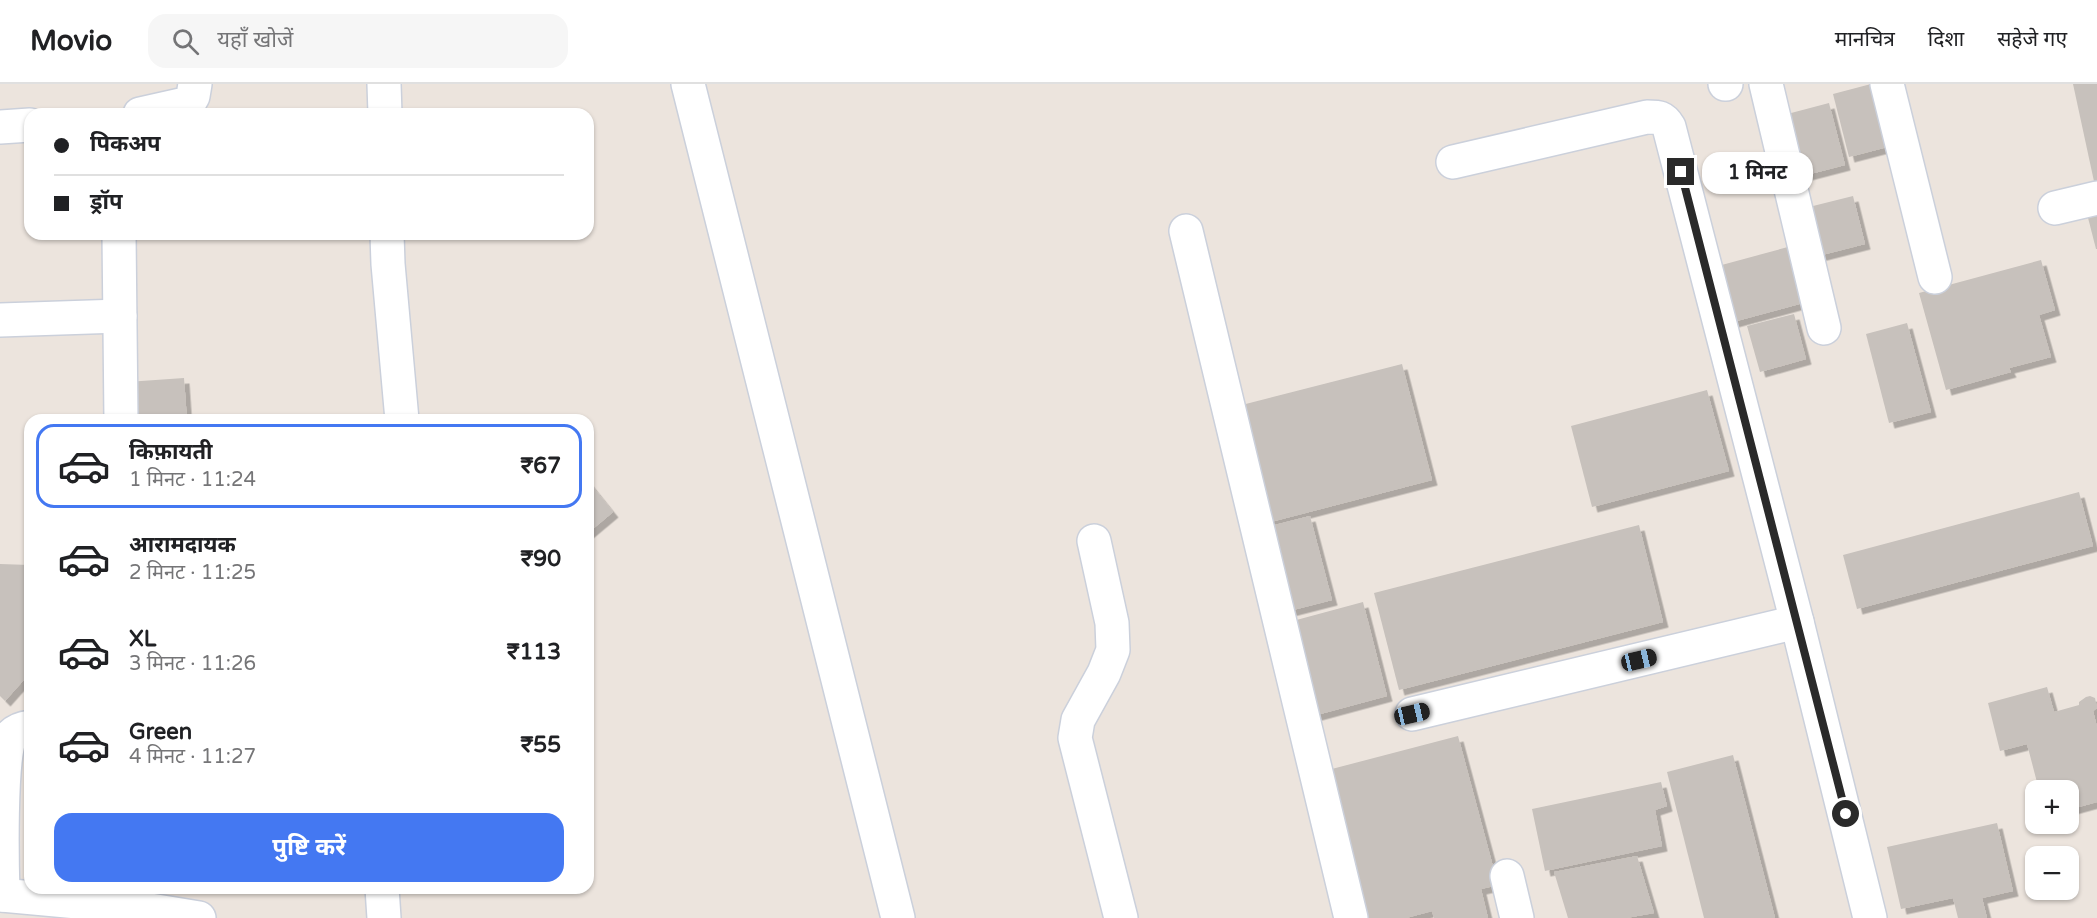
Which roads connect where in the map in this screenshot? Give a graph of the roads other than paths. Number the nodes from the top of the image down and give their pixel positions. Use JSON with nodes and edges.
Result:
{"nodes":[{"id":1,"x":195,"y":84,"type":"edge"},
{"id":2,"x":384,"y":84,"type":"edge"},
{"id":3,"x":688,"y":84,"type":"edge"},
{"id":4,"x":1766,"y":84,"type":"edge"},
{"id":5,"x":1887,"y":84,"type":"edge"},
{"id":6,"x":174,"y":108,"type":"edge"},
{"id":7,"x":385,"y":108,"type":"edge"},
{"id":8,"x":24,"y":125,"type":"edge"},
{"id":9,"x":0,"y":127,"type":"edge"},
{"id":10,"x":1453,"y":162,"type":"dead end"},
{"id":11,"x":2097,"y":198,"type":"edge"},
{"id":12,"x":2055,"y":208,"type":"dead end"},
{"id":13,"x":1186,"y":231,"type":"dead end"},
{"id":14,"x":119,"y":240,"type":"edge"},
{"id":15,"x":387,"y":240,"type":"edge"},
{"id":16,"x":1935,"y":277,"type":"dead end"},
{"id":17,"x":120,"y":316,"type":"junction"},
{"id":18,"x":0,"y":321,"type":"edge"},
{"id":19,"x":1824,"y":328,"type":"dead end"},
{"id":20,"x":121,"y":414,"type":"edge"},
{"id":21,"x":401,"y":414,"type":"edge"},
{"id":22,"x":1094,"y":541,"type":"dead end"},
{"id":23,"x":1797,"y":622,"type":"junction"},
{"id":24,"x":1412,"y":714,"type":"dead end"},
{"id":25,"x":16,"y":722,"type":"edge"},
{"id":26,"x":1507,"y":876,"type":"dead end"},
{"id":27,"x":382,"y":894,"type":"edge"},
{"id":28,"x":1,"y":895,"type":"edge"},
{"id":29,"x":199,"y":918,"type":"edge"},
{"id":30,"x":384,"y":918,"type":"edge"},
{"id":31,"x":897,"y":918,"type":"edge"},
{"id":32,"x":1121,"y":918,"type":"edge"},
{"id":33,"x":1351,"y":918,"type":"edge"},
{"id":34,"x":1517,"y":918,"type":"edge"},
{"id":35,"x":1870,"y":918,"type":"edge"}],
"edges":[{"from":1,"to":6,"type":"street"},
{"from":2,"to":7,"type":"street"},
{"from":3,"to":31,"type":"street"},
{"from":4,"to":19,"type":"street"},
{"from":5,"to":16,"type":"street"},
{"from":8,"to":9,"type":"street"},
{"from":10,"to":23,"type":"street"},
{"from":11,"to":12,"type":"street"},
{"from":13,"to":33,"type":"street"},
{"from":14,"to":17,"type":"street"},
{"from":15,"to":21,"type":"street"},
{"from":17,"to":18,"type":"street"},
{"from":17,"to":20,"type":"street"},
{"from":22,"to":32,"type":"street"},
{"from":23,"to":24,"type":"street"},
{"from":23,"to":35,"type":"street"},
{"from":25,"to":28,"type":"street"},
{"from":26,"to":34,"type":"street"},
{"from":27,"to":30,"type":"street"},
{"from":28,"to":29,"type":"street"}]}
